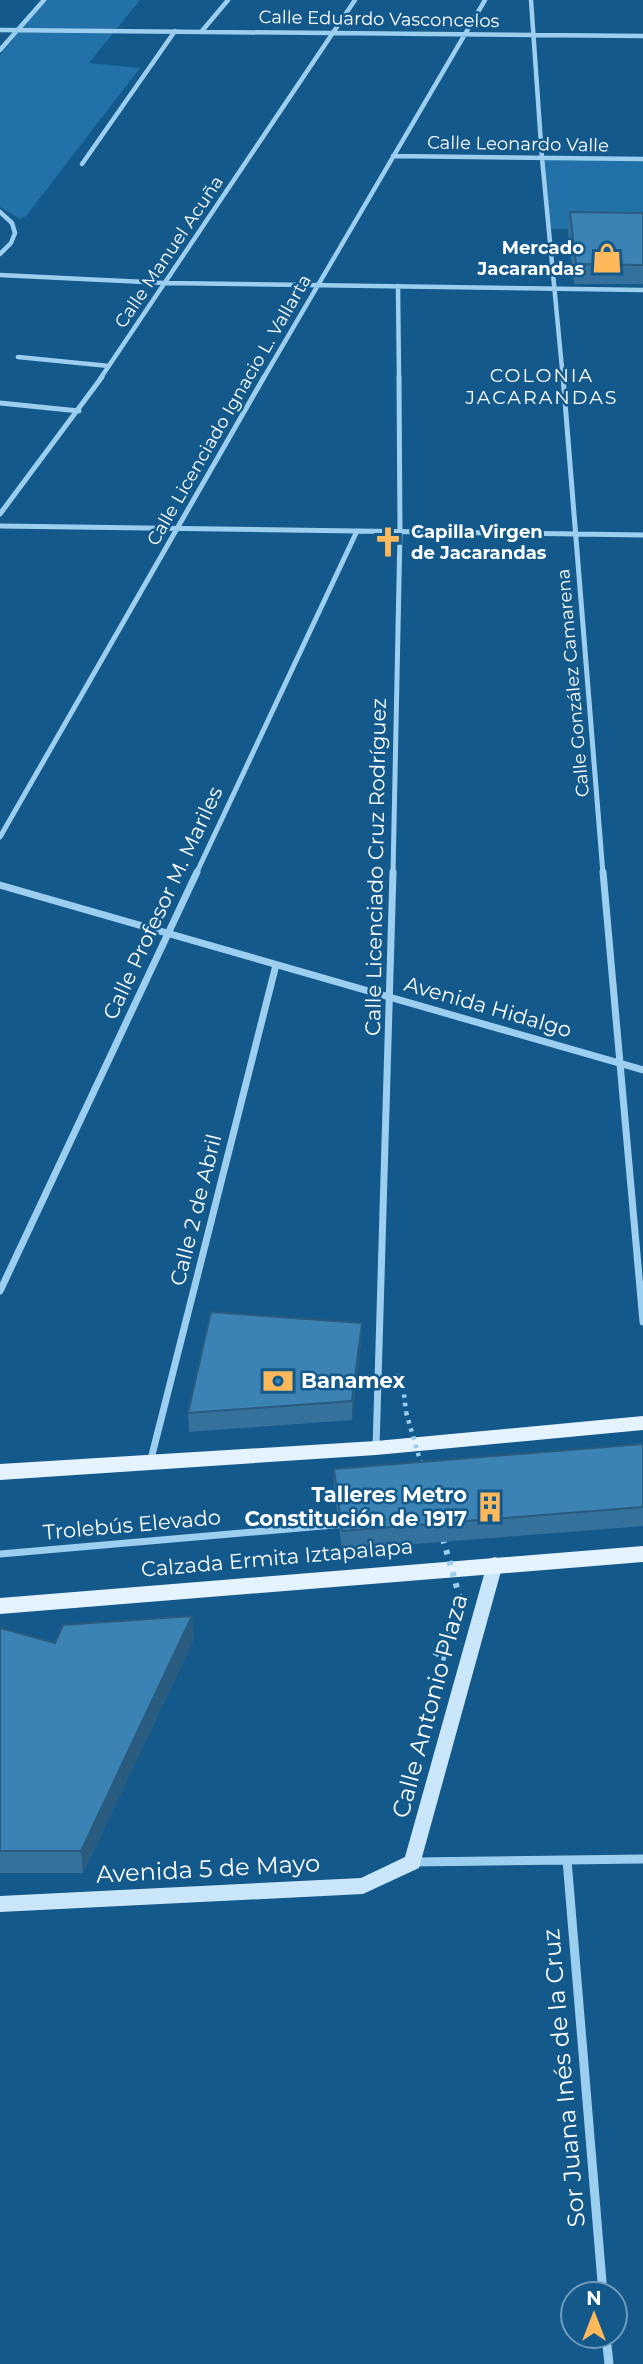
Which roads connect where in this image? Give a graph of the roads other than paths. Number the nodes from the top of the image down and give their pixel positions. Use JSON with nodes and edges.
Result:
{"nodes":[{"id":1,"x":44,"y":0,"type":"edge"},
{"id":2,"x":228,"y":0,"type":"edge"},
{"id":3,"x":355,"y":0,"type":"edge"},
{"id":4,"x":485,"y":0,"type":"edge"},
{"id":5,"x":531,"y":0,"type":"edge"},
{"id":6,"x":0,"y":30,"type":"edge"},
{"id":7,"x":175,"y":31,"type":"junction"},
{"id":8,"x":202,"y":31,"type":"junction"},
{"id":9,"x":16,"y":32,"type":"junction"},
{"id":10,"x":332,"y":33,"type":"junction"},
{"id":11,"x":464,"y":34,"type":"junction"},
{"id":12,"x":535,"y":35,"type":"junction"},
{"id":13,"x":643,"y":37,"type":"edge"},
{"id":14,"x":0,"y":50,"type":"edge"},
{"id":15,"x":393,"y":156,"type":"junction"},
{"id":16,"x":542,"y":158,"type":"junction"},
{"id":17,"x":643,"y":159,"type":"edge"},
{"id":18,"x":82,"y":164,"type":"dead end"},
{"id":19,"x":0,"y":212,"type":"edge"},
{"id":20,"x":0,"y":254,"type":"edge"},
{"id":21,"x":0,"y":275,"type":"edge"},
{"id":22,"x":166,"y":282,"type":"junction"},
{"id":23,"x":318,"y":285,"type":"junction"},
{"id":24,"x":398,"y":286,"type":"junction"},
{"id":25,"x":556,"y":289,"type":"junction"},
{"id":26,"x":643,"y":290,"type":"edge"},
{"id":27,"x":18,"y":357,"type":"dead end"},
{"id":28,"x":108,"y":366,"type":"junction"},
{"id":29,"x":0,"y":403,"type":"edge"},
{"id":30,"x":79,"y":411,"type":"junction"},
{"id":31,"x":0,"y":514,"type":"edge"},
{"id":32,"x":0,"y":526,"type":"edge"},
{"id":33,"x":176,"y":528,"type":"junction"},
{"id":34,"x":357,"y":531,"type":"junction"},
{"id":35,"x":400,"y":532,"type":"junction"},
{"id":36,"x":575,"y":534,"type":"junction"},
{"id":37,"x":643,"y":535,"type":"edge"},
{"id":38,"x":0,"y":837,"type":"edge"},
{"id":39,"x":0,"y":885,"type":"edge"},
{"id":40,"x":168,"y":933,"type":"junction"},
{"id":41,"x":276,"y":965,"type":"junction"},
{"id":42,"x":391,"y":997,"type":"junction"},
{"id":43,"x":618,"y":1063,"type":"junction"},
{"id":44,"x":643,"y":1070,"type":"edge"},
{"id":45,"x":0,"y":1291,"type":"edge"},
{"id":46,"x":643,"y":1322,"type":"edge"},
{"id":47,"x":643,"y":1423,"type":"edge"},
{"id":48,"x":376,"y":1448,"type":"junction"},
{"id":49,"x":150,"y":1463,"type":"junction"},
{"id":50,"x":0,"y":1472,"type":"edge"},
{"id":51,"x":355,"y":1523,"type":"edge"},
{"id":52,"x":0,"y":1554,"type":"edge"},
{"id":53,"x":643,"y":1554,"type":"edge"},
{"id":54,"x":495,"y":1564,"type":"junction"},
{"id":55,"x":0,"y":1606,"type":"edge"},
{"id":56,"x":643,"y":1859,"type":"edge"},
{"id":57,"x":567,"y":1860,"type":"junction"},
{"id":58,"x":413,"y":1862,"type":"junction"},
{"id":59,"x":0,"y":1903,"type":"edge"},
{"id":60,"x":602,"y":2280,"type":"edge"}],
"edges":[{"from":1,"to":9,"type":"street"},
{"from":2,"to":8,"type":"street"},
{"from":3,"to":10,"type":"street","name":"Calle Manuel Acuña"},
{"from":4,"to":11,"type":"street","name":"Calle Licenciado Ignacio L. Vallarta"},
{"from":5,"to":12,"type":"street","name":"Calle González Camarena"},
{"from":6,"to":9,"type":"street","name":"Calle Eduardo Vasconcelos"},
{"from":7,"to":8,"type":"street","name":"Calle Eduardo Vasconcelos"},
{"from":7,"to":9,"type":"street","name":"Calle Eduardo Vasconcelos"},
{"from":7,"to":18,"type":"street"},
{"from":8,"to":10,"type":"street","name":"Calle Eduardo Vasconcelos"},
{"from":9,"to":14,"type":"street"},
{"from":10,"to":11,"type":"street","name":"Calle Eduardo Vasconcelos"},
{"from":10,"to":22,"type":"street","name":"Calle Manuel Acuña"},
{"from":11,"to":12,"type":"street","name":"Calle Eduardo Vasconcelos"},
{"from":11,"to":15,"type":"street","name":"Calle Licenciado Ignacio L. Vallarta"},
{"from":12,"to":13,"type":"street","name":"Calle Eduardo Vasconcelos"},
{"from":12,"to":16,"type":"street","name":"Calle González Camarena"},
{"from":15,"to":16,"type":"street","name":"Calle Leonardo Valle"},
{"from":15,"to":23,"type":"street","name":"Calle Licenciado Ignacio L. Vallarta"},
{"from":16,"to":17,"type":"street","name":"Calle Leonardo Valle"},
{"from":16,"to":25,"type":"street","name":"Calle González Camarena"},
{"from":19,"to":20,"type":"street"},
{"from":21,"to":22,"type":"street"},
{"from":22,"to":23,"type":"street"},
{"from":22,"to":28,"type":"street","name":"Calle Manuel Acuña"},
{"from":23,"to":24,"type":"street"},
{"from":23,"to":33,"type":"street","name":"Calle Licenciado Ignacio L. Vallarta"},
{"from":24,"to":25,"type":"street"},
{"from":24,"to":35,"type":"street","name":"Calle Licenciado Cruz Rodríguez"},
{"from":25,"to":26,"type":"street"},
{"from":25,"to":36,"type":"street","name":"Calle González Camarena"},
{"from":27,"to":28,"type":"street"},
{"from":28,"to":30,"type":"street","name":"Calle Manuel Acuña"},
{"from":29,"to":30,"type":"street"},
{"from":30,"to":31,"type":"street","name":"Calle Manuel Acuña"},
{"from":32,"to":33,"type":"street"},
{"from":33,"to":34,"type":"street"},
{"from":33,"to":38,"type":"street","name":"Calle Licenciado Ignacio L. Vallarta"},
{"from":34,"to":35,"type":"street"},
{"from":34,"to":40,"type":"street","name":"Calle Profesor M. Mariles"},
{"from":35,"to":36,"type":"street"},
{"from":35,"to":42,"type":"street","name":"Calle Licenciado Cruz Rodríguez"},
{"from":36,"to":37,"type":"street"},
{"from":36,"to":43,"type":"street","name":"Calle González Camarena"},
{"from":39,"to":40,"type":"street","name":"Avenida Hidalgo"},
{"from":40,"to":41,"type":"street","name":"Avenida Hidalgo"},
{"from":40,"to":45,"type":"street","name":"Calle Profesor M. Mariles"},
{"from":41,"to":42,"type":"street","name":"Avenida Hidalgo"},
{"from":41,"to":49,"type":"street","name":"Calle 2 de Abril"},
{"from":42,"to":43,"type":"street","name":"Avenida Hidalgo"},
{"from":42,"to":48,"type":"street","name":"Calle Licenciado Cruz Rodríguez"},
{"from":43,"to":44,"type":"street","name":"Avenida Hidalgo"},
{"from":43,"to":46,"type":"street","name":"Calle González Camarena"},
{"from":47,"to":48,"type":"main road"},
{"from":48,"to":49,"type":"main road"},
{"from":49,"to":50,"type":"main road"},
{"from":51,"to":52,"type":"lane","name":"Trolebús Elevado"},
{"from":53,"to":54,"type":"main road","name":"Calzada Ermita Iztapalapa"},
{"from":54,"to":55,"type":"main road","name":"Calzada Ermita Iztapalapa"},
{"from":54,"to":58,"type":"street","name":"Calle Antonio Plaza"},
{"from":56,"to":57,"type":"street"},
{"from":57,"to":58,"type":"street"},
{"from":57,"to":60,"type":"street","name":"Sor Juana Inés de la Cruz"},
{"from":58,"to":59,"type":"street","name":"Avenida 5 de Mayo"}]}
